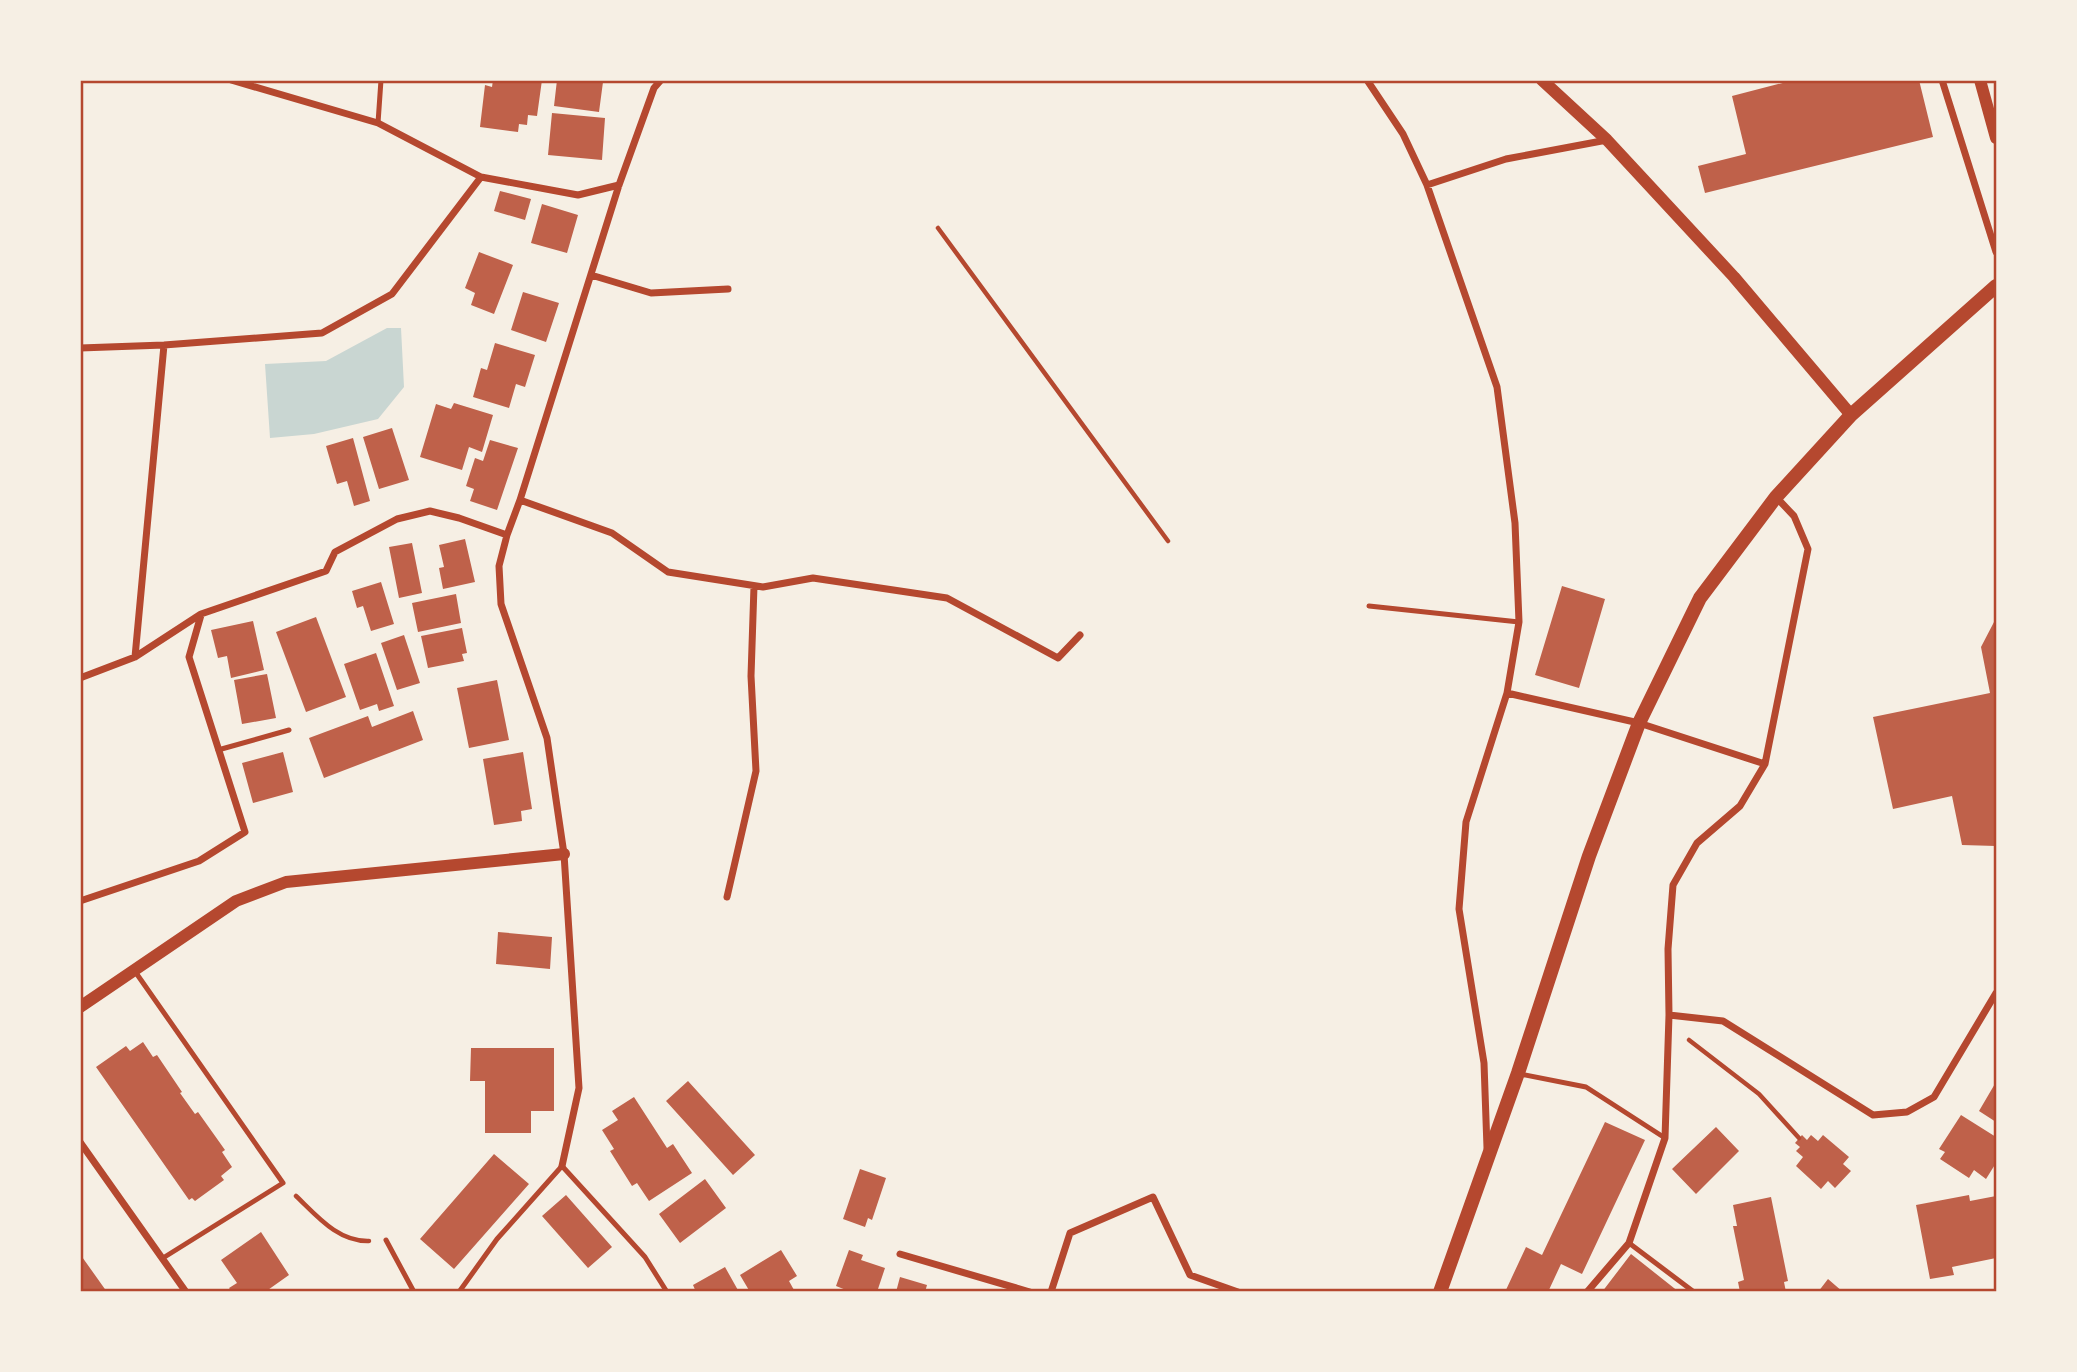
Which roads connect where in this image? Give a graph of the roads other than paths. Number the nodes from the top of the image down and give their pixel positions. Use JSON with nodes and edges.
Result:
{"nodes":[{"id":1,"x":230,"y":80,"type":"edge"},
{"id":2,"x":381,"y":80,"type":"edge"},
{"id":3,"x":661,"y":80,"type":"edge"},
{"id":4,"x":1367,"y":80,"type":"edge"},
{"id":5,"x":1542,"y":80,"type":"edge"},
{"id":6,"x":1942,"y":80,"type":"edge"},
{"id":7,"x":1980,"y":80,"type":"edge"},
{"id":8,"x":378,"y":123,"type":"junction"},
{"id":9,"x":1997,"y":138,"type":"edge"},
{"id":10,"x":1607,"y":140,"type":"junction"},
{"id":11,"x":481,"y":177,"type":"junction"},
{"id":12,"x":619,"y":185,"type":"junction"},
{"id":13,"x":1427,"y":185,"type":"junction"},
{"id":14,"x":1997,"y":252,"type":"edge"},
{"id":15,"x":591,"y":275,"type":"junction"},
{"id":16,"x":1997,"y":286,"type":"edge"},
{"id":17,"x":728,"y":289,"type":"dead end"},
{"id":18,"x":164,"y":345,"type":"junction"},
{"id":19,"x":80,"y":348,"type":"edge"},
{"id":20,"x":1851,"y":415,"type":"junction"},
{"id":21,"x":1776,"y":497,"type":"junction"},
{"id":22,"x":520,"y":500,"type":"junction"},
{"id":23,"x":507,"y":535,"type":"junction"},
{"id":24,"x":754,"y":586,"type":"junction"},
{"id":25,"x":1369,"y":606,"type":"dead end"},
{"id":26,"x":201,"y":614,"type":"junction"},
{"id":27,"x":1519,"y":622,"type":"junction"},
{"id":28,"x":1080,"y":635,"type":"dead end"},
{"id":29,"x":135,"y":657,"type":"junction"},
{"id":30,"x":80,"y":678,"type":"edge"},
{"id":31,"x":1507,"y":693,"type":"junction"},
{"id":32,"x":1639,"y":723,"type":"junction"},
{"id":33,"x":289,"y":730,"type":"dead end"},
{"id":34,"x":219,"y":750,"type":"junction"},
{"id":35,"x":1765,"y":764,"type":"junction"},
{"id":36,"x":564,"y":854,"type":"junction"},
{"id":37,"x":727,"y":897,"type":"dead end"},
{"id":38,"x":80,"y":901,"type":"edge"},
{"id":39,"x":134,"y":970,"type":"junction"},
{"id":40,"x":1997,"y":993,"type":"edge"},
{"id":41,"x":80,"y":1007,"type":"edge"},
{"id":42,"x":1669,"y":1015,"type":"junction"},
{"id":43,"x":1518,"y":1073,"type":"junction"},
{"id":44,"x":1665,"y":1138,"type":"junction"},
{"id":45,"x":80,"y":1142,"type":"edge"},
{"id":46,"x":1488,"y":1159,"type":"junction"},
{"id":47,"x":562,"y":1166,"type":"junction"},
{"id":48,"x":386,"y":1240,"type":"road end"},
{"id":49,"x":1629,"y":1243,"type":"junction"},
{"id":50,"x":900,"y":1254,"type":"dead end"},
{"id":51,"x":163,"y":1258,"type":"junction"},
{"id":52,"x":186,"y":1292,"type":"edge"},
{"id":53,"x":414,"y":1292,"type":"edge"},
{"id":54,"x":460,"y":1292,"type":"edge"},
{"id":55,"x":667,"y":1292,"type":"edge"},
{"id":56,"x":1030,"y":1292,"type":"edge"},
{"id":57,"x":1051,"y":1292,"type":"edge"},
{"id":58,"x":1238,"y":1292,"type":"edge"},
{"id":59,"x":1440,"y":1292,"type":"edge"},
{"id":60,"x":1587,"y":1292,"type":"edge"},
{"id":61,"x":1694,"y":1292,"type":"edge"}],
"edges":[{"from":1,"to":8,"type":"street"},
{"from":2,"to":8,"type":"lane"},
{"from":3,"to":12,"type":"street"},
{"from":4,"to":13,"type":"street"},
{"from":5,"to":10,"type":"street"},
{"from":6,"to":14,"type":"street"},
{"from":7,"to":9,"type":"street"},
{"from":8,"to":11,"type":"street"},
{"from":10,"to":13,"type":"street"},
{"from":10,"to":20,"type":"street"},
{"from":11,"to":12,"type":"street"},
{"from":11,"to":18,"type":"street"},
{"from":12,"to":15,"type":"street"},
{"from":13,"to":27,"type":"street"},
{"from":15,"to":17,"type":"street"},
{"from":15,"to":22,"type":"street"},
{"from":16,"to":20,"type":"main road"},
{"from":18,"to":19,"type":"street"},
{"from":18,"to":29,"type":"street"},
{"from":20,"to":21,"type":"main road"},
{"from":21,"to":32,"type":"main road"},
{"from":21,"to":35,"type":"street"},
{"from":22,"to":23,"type":"street"},
{"from":22,"to":24,"type":"street"},
{"from":23,"to":26,"type":"street"},
{"from":23,"to":36,"type":"street"},
{"from":24,"to":28,"type":"street"},
{"from":24,"to":37,"type":"street"},
{"from":25,"to":27,"type":"lane"},
{"from":26,"to":29,"type":"street"},
{"from":26,"to":34,"type":"street"},
{"from":27,"to":31,"type":"street"},
{"from":29,"to":30,"type":"street"},
{"from":31,"to":32,"type":"street"},
{"from":31,"to":46,"type":"street"},
{"from":32,"to":35,"type":"street"},
{"from":32,"to":43,"type":"main road"},
{"from":33,"to":34,"type":"lane"},
{"from":34,"to":38,"type":"street"},
{"from":35,"to":42,"type":"street"},
{"from":36,"to":39,"type":"street"},
{"from":36,"to":47,"type":"street"},
{"from":39,"to":41,"type":"street"},
{"from":39,"to":51,"type":"lane"},
{"from":40,"to":42,"type":"street"},
{"from":42,"to":44,"type":"street"},
{"from":43,"to":44,"type":"lane"},
{"from":43,"to":46,"type":"main road"},
{"from":44,"to":49,"type":"street"},
{"from":45,"to":51,"type":"street"},
{"from":46,"to":59,"type":"main road"},
{"from":47,"to":54,"type":"lane"},
{"from":47,"to":55,"type":"lane"},
{"from":48,"to":53,"type":"lane"},
{"from":49,"to":60,"type":"street"},
{"from":49,"to":61,"type":"lane"},
{"from":50,"to":56,"type":"street"},
{"from":51,"to":52,"type":"street"},
{"from":57,"to":58,"type":"street"}]}
